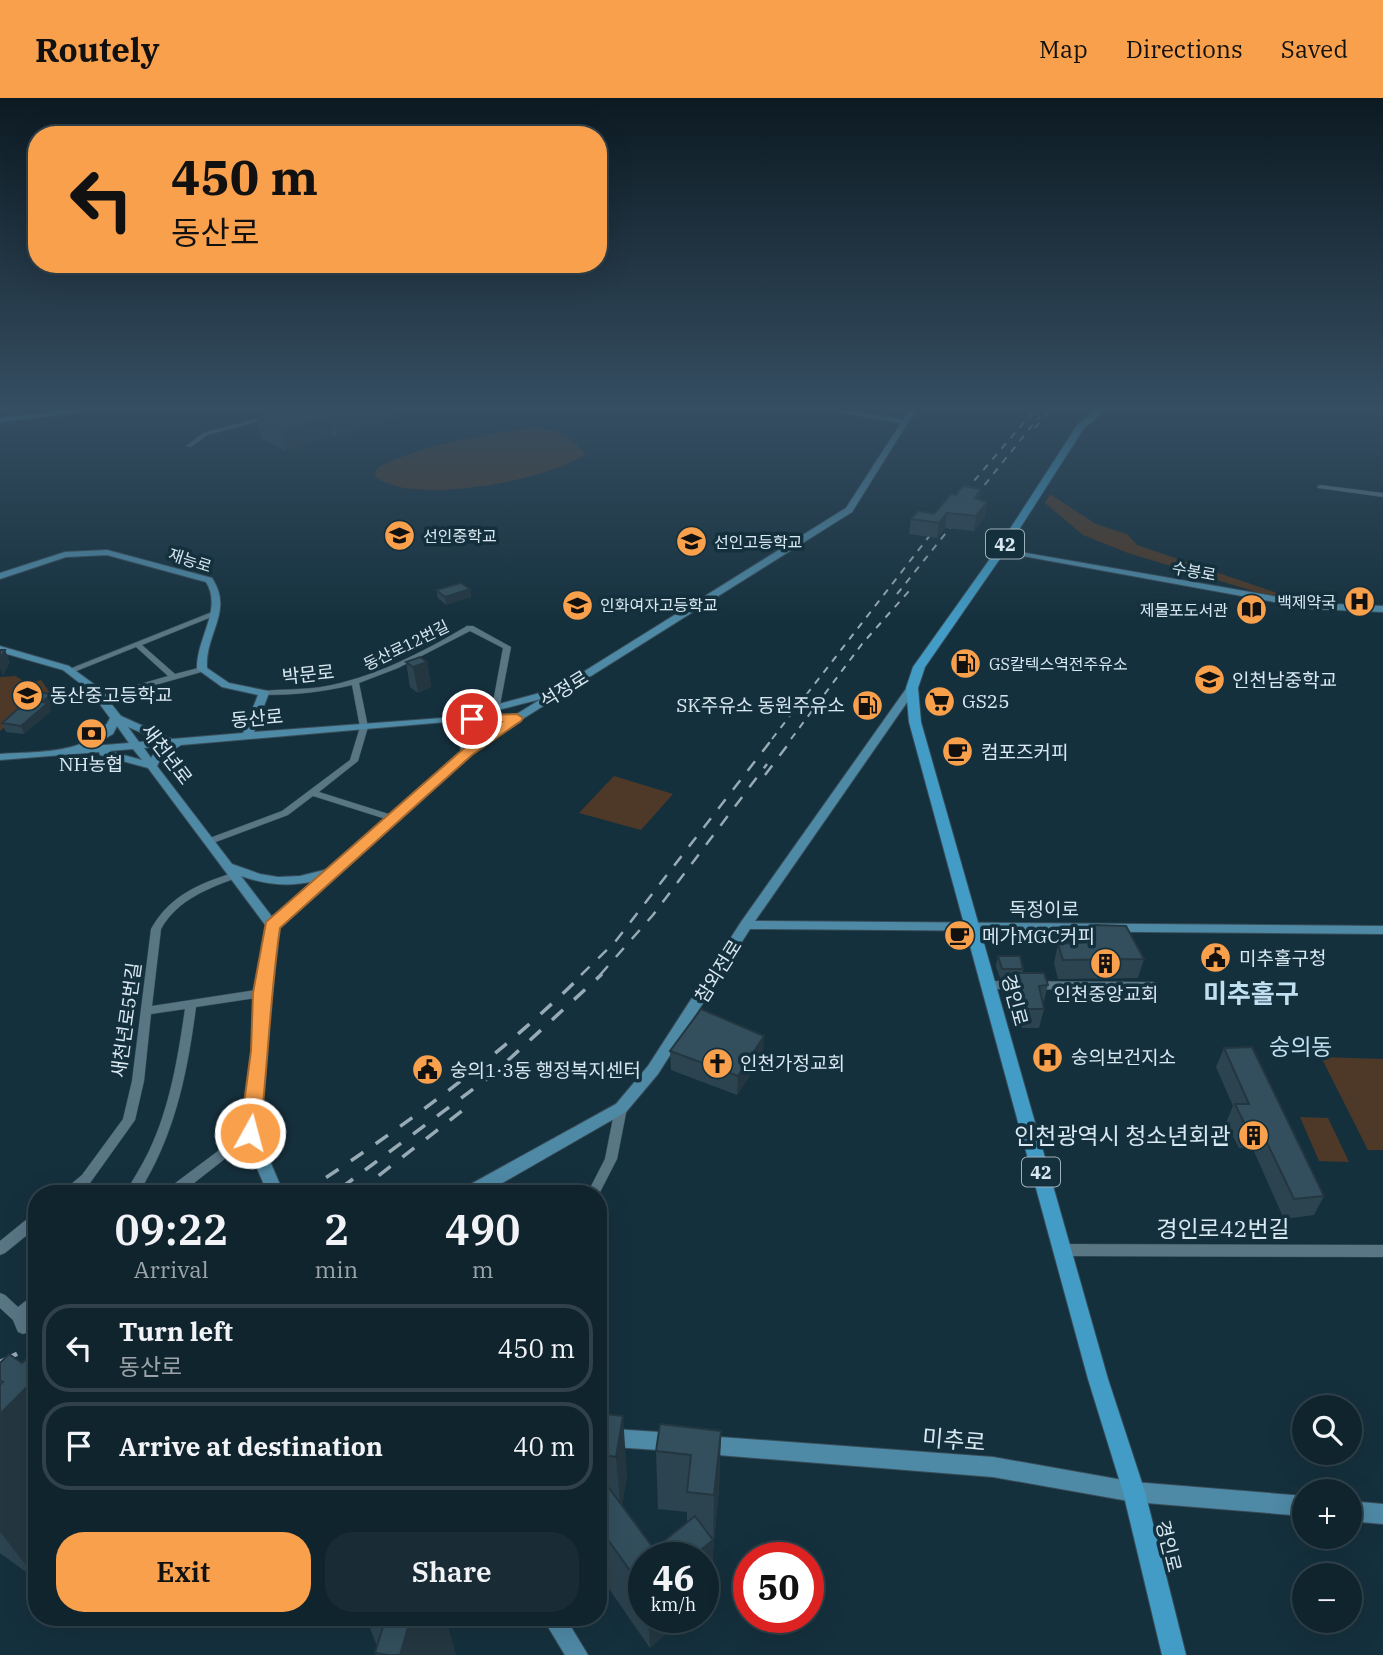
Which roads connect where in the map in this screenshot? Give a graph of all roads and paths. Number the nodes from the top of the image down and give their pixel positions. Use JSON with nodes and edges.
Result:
{"nodes":[{"id":1,"x":869,"y":479,"type":"edge"},
{"id":2,"x":1047,"y":479,"type":"edge"},
{"id":3,"x":1320,"y":487,"type":"dead end"},
{"id":4,"x":1383,"y":495,"type":"edge"},
{"id":5,"x":1001,"y":550,"type":"junction"},
{"id":6,"x":0,"y":576,"type":"edge"},
{"id":7,"x":1383,"y":609,"type":"edge"},
{"id":8,"x":215,"y":614,"type":"junction"},
{"id":9,"x":137,"y":644,"type":"junction"},
{"id":10,"x":0,"y":649,"type":"edge"},
{"id":11,"x":202,"y":669,"type":"junction"},
{"id":12,"x":71,"y":670,"type":"junction"},
{"id":13,"x":173,"y":677,"type":"junction"},
{"id":14,"x":356,"y":684,"type":"junction"},
{"id":15,"x":570,"y":686,"type":"junction"},
{"id":16,"x":912,"y":688,"type":"junction"},
{"id":17,"x":264,"y":694,"type":"junction"},
{"id":18,"x":102,"y":698,"type":"junction"},
{"id":19,"x":496,"y":708,"type":"junction"},
{"id":20,"x":116,"y":717,"type":"junction"},
{"id":21,"x":517,"y":718,"type":"junction"},
{"id":22,"x":449,"y":719,"type":"junction"},
{"id":23,"x":364,"y":727,"type":"junction"},
{"id":24,"x":247,"y":737,"type":"junction"},
{"id":25,"x":180,"y":742,"type":"junction"},
{"id":26,"x":137,"y":746,"type":"junction"},
{"id":27,"x":80,"y":750,"type":"junction"},
{"id":28,"x":467,"y":752,"type":"junction"},
{"id":29,"x":0,"y":757,"type":"edge"},
{"id":30,"x":152,"y":766,"type":"junction"},
{"id":31,"x":313,"y":793,"type":"junction"},
{"id":32,"x":391,"y":818,"type":"junction"},
{"id":33,"x":210,"y":842,"type":"junction"},
{"id":34,"x":233,"y":871,"type":"junction"},
{"id":35,"x":334,"y":871,"type":"junction"},
{"id":36,"x":746,"y":925,"type":"junction"},
{"id":37,"x":272,"y":926,"type":"junction"},
{"id":38,"x":974,"y":927,"type":"junction"},
{"id":39,"x":1383,"y":930,"type":"edge"},
{"id":40,"x":989,"y":985,"type":"junction"},
{"id":41,"x":1153,"y":986,"type":"dead end"},
{"id":42,"x":262,"y":993,"type":"junction"},
{"id":43,"x":191,"y":1005,"type":"junction"},
{"id":44,"x":148,"y":1011,"type":"junction"},
{"id":45,"x":621,"y":1108,"type":"junction"},
{"id":46,"x":250,"y":1133,"type":"junction"},
{"id":47,"x":79,"y":1185,"type":"edge"},
{"id":48,"x":135,"y":1185,"type":"edge"},
{"id":49,"x":182,"y":1185,"type":"edge"},
{"id":50,"x":271,"y":1185,"type":"edge"},
{"id":51,"x":484,"y":1185,"type":"edge"},
{"id":52,"x":598,"y":1185,"type":"edge"},
{"id":53,"x":28,"y":1226,"type":"edge"},
{"id":54,"x":0,"y":1249,"type":"edge"},
{"id":55,"x":1062,"y":1250,"type":"junction"},
{"id":56,"x":1383,"y":1251,"type":"edge"},
{"id":57,"x":0,"y":1299,"type":"edge"},
{"id":58,"x":26,"y":1322,"type":"edge"},
{"id":59,"x":607,"y":1438,"type":"edge"},
{"id":60,"x":1134,"y":1492,"type":"junction"},
{"id":61,"x":1292,"y":1505,"type":"edge"},
{"id":62,"x":1362,"y":1512,"type":"edge"},
{"id":63,"x":1383,"y":1514,"type":"edge"},
{"id":64,"x":559,"y":1626,"type":"edge"},
{"id":65,"x":577,"y":1655,"type":"edge"},
{"id":66,"x":1174,"y":1655,"type":"edge"}],
"edges":[{"from":1,"to":15,"type":"main road","name":"석정로"},
{"from":2,"to":5,"type":"main road","name":"경인로","number":"42"},
{"from":3,"to":4,"type":"street"},
{"from":5,"to":7,"type":"main road","name":"수봉로"},
{"from":5,"to":16,"type":"main road","name":"경인로","number":"42"},
{"from":6,"to":8,"type":"main road","name":"재능로"},
{"from":8,"to":9,"type":"street"},
{"from":8,"to":11,"type":"main road","name":"재능로"},
{"from":9,"to":12,"type":"street"},
{"from":9,"to":13,"type":"street"},
{"from":10,"to":12,"type":"main road","name":"새천년로"},
{"from":11,"to":13,"type":"street"},
{"from":11,"to":17,"type":"main road"},
{"from":12,"to":18,"type":"main road","name":"새천년로"},
{"from":13,"to":18,"type":"street"},
{"from":14,"to":17,"type":"street","name":"박문로"},
{"from":14,"to":19,"type":"street","name":"동산로12번길"},
{"from":14,"to":23,"type":"street","name":"동산로12번길"},
{"from":15,"to":19,"type":"main road"},
{"from":15,"to":21,"type":"main road","name":"석정로"},
{"from":16,"to":36,"type":"main road","name":"참외전로"},
{"from":16,"to":38,"type":"main road","name":"경인로","number":"42"},
{"from":17,"to":24,"type":"main road"},
{"from":18,"to":20,"type":"main road","name":"새천년로"},
{"from":19,"to":22,"type":"main road"},
{"from":20,"to":25,"type":"main road"},
{"from":20,"to":26,"type":"main road","name":"새천년로"},
{"from":20,"to":27,"type":"main road"},
{"from":21,"to":22,"type":"main road","name":"동산로"},
{"from":21,"to":28,"type":"main road","name":"석정로"},
{"from":22,"to":23,"type":"main road","name":"동산로"},
{"from":22,"to":28,"type":"main road"},
{"from":23,"to":24,"type":"main road","name":"동산로"},
{"from":23,"to":31,"type":"street"},
{"from":24,"to":25,"type":"main road","name":"동산로"},
{"from":25,"to":26,"type":"main road","name":"동산로"},
{"from":25,"to":30,"type":"main road"},
{"from":26,"to":27,"type":"main road","name":"동산로"},
{"from":26,"to":30,"type":"main road","name":"새천년로"},
{"from":27,"to":29,"type":"main road","name":"동산로"},
{"from":27,"to":30,"type":"main road"},
{"from":28,"to":32,"type":"main road","name":"석정로"},
{"from":30,"to":33,"type":"main road","name":"새천년로"},
{"from":31,"to":32,"type":"street"},
{"from":31,"to":33,"type":"street"},
{"from":32,"to":35,"type":"main road","name":"석정로"},
{"from":33,"to":34,"type":"main road","name":"새천년로"},
{"from":34,"to":35,"type":"main road"},
{"from":34,"to":37,"type":"main road","name":"새천년로"},
{"from":34,"to":44,"type":"street","name":"새천년로5번길"},
{"from":35,"to":37,"type":"main road","name":"석정로"},
{"from":36,"to":38,"type":"main road","name":"독정이로"},
{"from":36,"to":45,"type":"main road","name":"참외전로"},
{"from":37,"to":42,"type":"main road"},
{"from":38,"to":39,"type":"main road","name":"독정이로"},
{"from":38,"to":40,"type":"main road","name":"경인로","number":"42"},
{"from":40,"to":41,"type":"street"},
{"from":40,"to":55,"type":"main road","name":"경인로","number":"42"},
{"from":42,"to":43,"type":"street"},
{"from":42,"to":46,"type":"main road"},
{"from":43,"to":44,"type":"street"},
{"from":43,"to":48,"type":"street"},
{"from":44,"to":47,"type":"street","name":"새천년로5번길"},
{"from":45,"to":51,"type":"main road","name":"참외전로"},
{"from":45,"to":52,"type":"street"},
{"from":46,"to":49,"type":"street"},
{"from":46,"to":50,"type":"main road"},
{"from":53,"to":54,"type":"street"},
{"from":55,"to":56,"type":"street","name":"경인로42번길"},
{"from":55,"to":60,"type":"main road","name":"경인로","number":"42"},
{"from":57,"to":58,"type":"street"},
{"from":59,"to":60,"type":"main road","name":"미추로"},
{"from":60,"to":61,"type":"main road","name":"미추로"},
{"from":60,"to":66,"type":"main road","name":"경인로","number":"42"},
{"from":62,"to":63,"type":"main road"},
{"from":64,"to":65,"type":"main road"}]}
